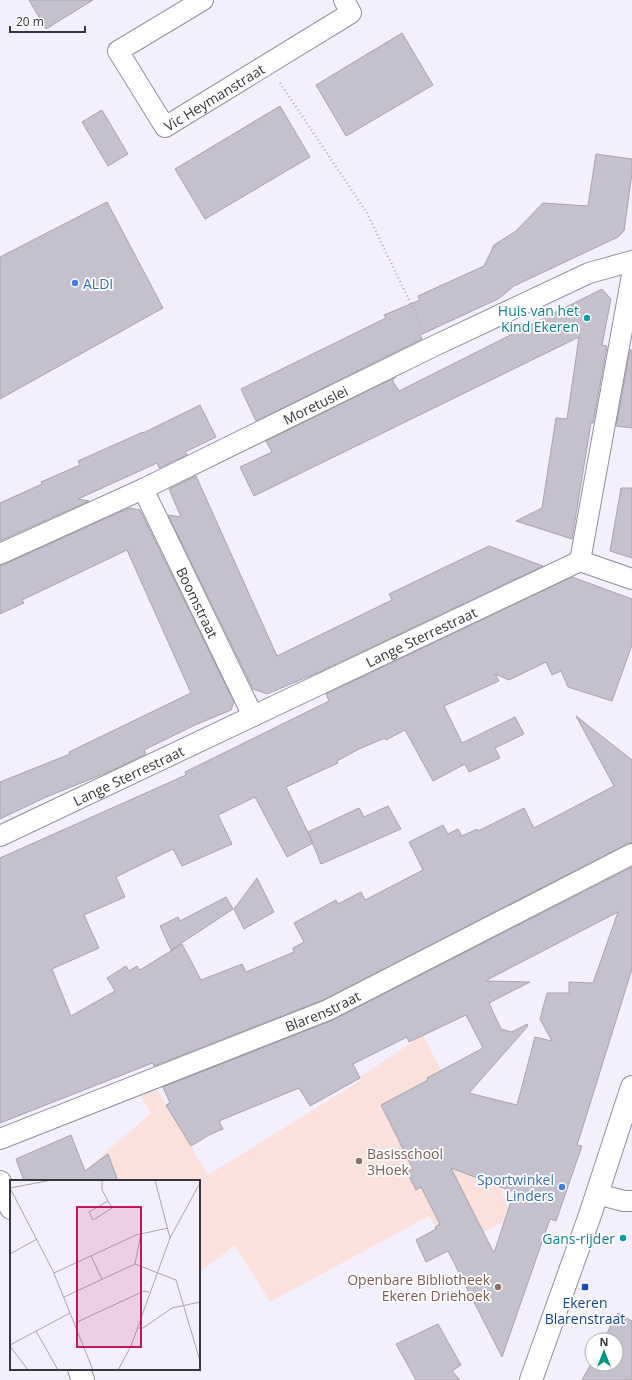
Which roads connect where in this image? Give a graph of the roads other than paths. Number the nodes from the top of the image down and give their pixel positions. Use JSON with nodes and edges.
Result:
{"nodes":[{"id":1,"x":203,"y":0,"type":"edge"},
{"id":2,"x":344,"y":0,"type":"edge"},
{"id":3,"x":632,"y":261,"type":"edge"},
{"id":4,"x":632,"y":275,"type":"edge"},
{"id":5,"x":143,"y":489,"type":"junction"},
{"id":6,"x":0,"y":554,"type":"edge"},
{"id":7,"x":580,"y":561,"type":"junction"},
{"id":8,"x":632,"y":579,"type":"edge"},
{"id":9,"x":253,"y":716,"type":"junction"},
{"id":10,"x":0,"y":836,"type":"edge"},
{"id":11,"x":632,"y":854,"type":"edge"},
{"id":12,"x":632,"y":1087,"type":"edge"},
{"id":13,"x":0,"y":1139,"type":"edge"},
{"id":14,"x":0,"y":1182,"type":"edge"},
{"id":15,"x":597,"y":1194,"type":"junction"},
{"id":16,"x":632,"y":1201,"type":"edge"},
{"id":17,"x":10,"y":1206,"type":"edge"},
{"id":18,"x":79,"y":1370,"type":"edge"},
{"id":19,"x":83,"y":1380,"type":"edge"},
{"id":20,"x":531,"y":1380,"type":"edge"}],
"edges":[{"from":1,"to":2,"type":"street","name":"Vic Heymanstraat"},
{"from":3,"to":5,"type":"street","name":"Moretuslei"},
{"from":4,"to":7,"type":"street"},
{"from":5,"to":6,"type":"street","name":"Moretuslei"},
{"from":5,"to":9,"type":"street","name":"Boomstraat"},
{"from":7,"to":8,"type":"street"},
{"from":7,"to":9,"type":"street","name":"Lange Sterrestraat"},
{"from":9,"to":10,"type":"street","name":"Lange Sterrestraat"},
{"from":11,"to":13,"type":"street","name":"Blarenstraat"},
{"from":12,"to":15,"type":"street"},
{"from":14,"to":17,"type":"street"},
{"from":15,"to":16,"type":"street"},
{"from":15,"to":20,"type":"street"},
{"from":18,"to":19,"type":"street"}]}
